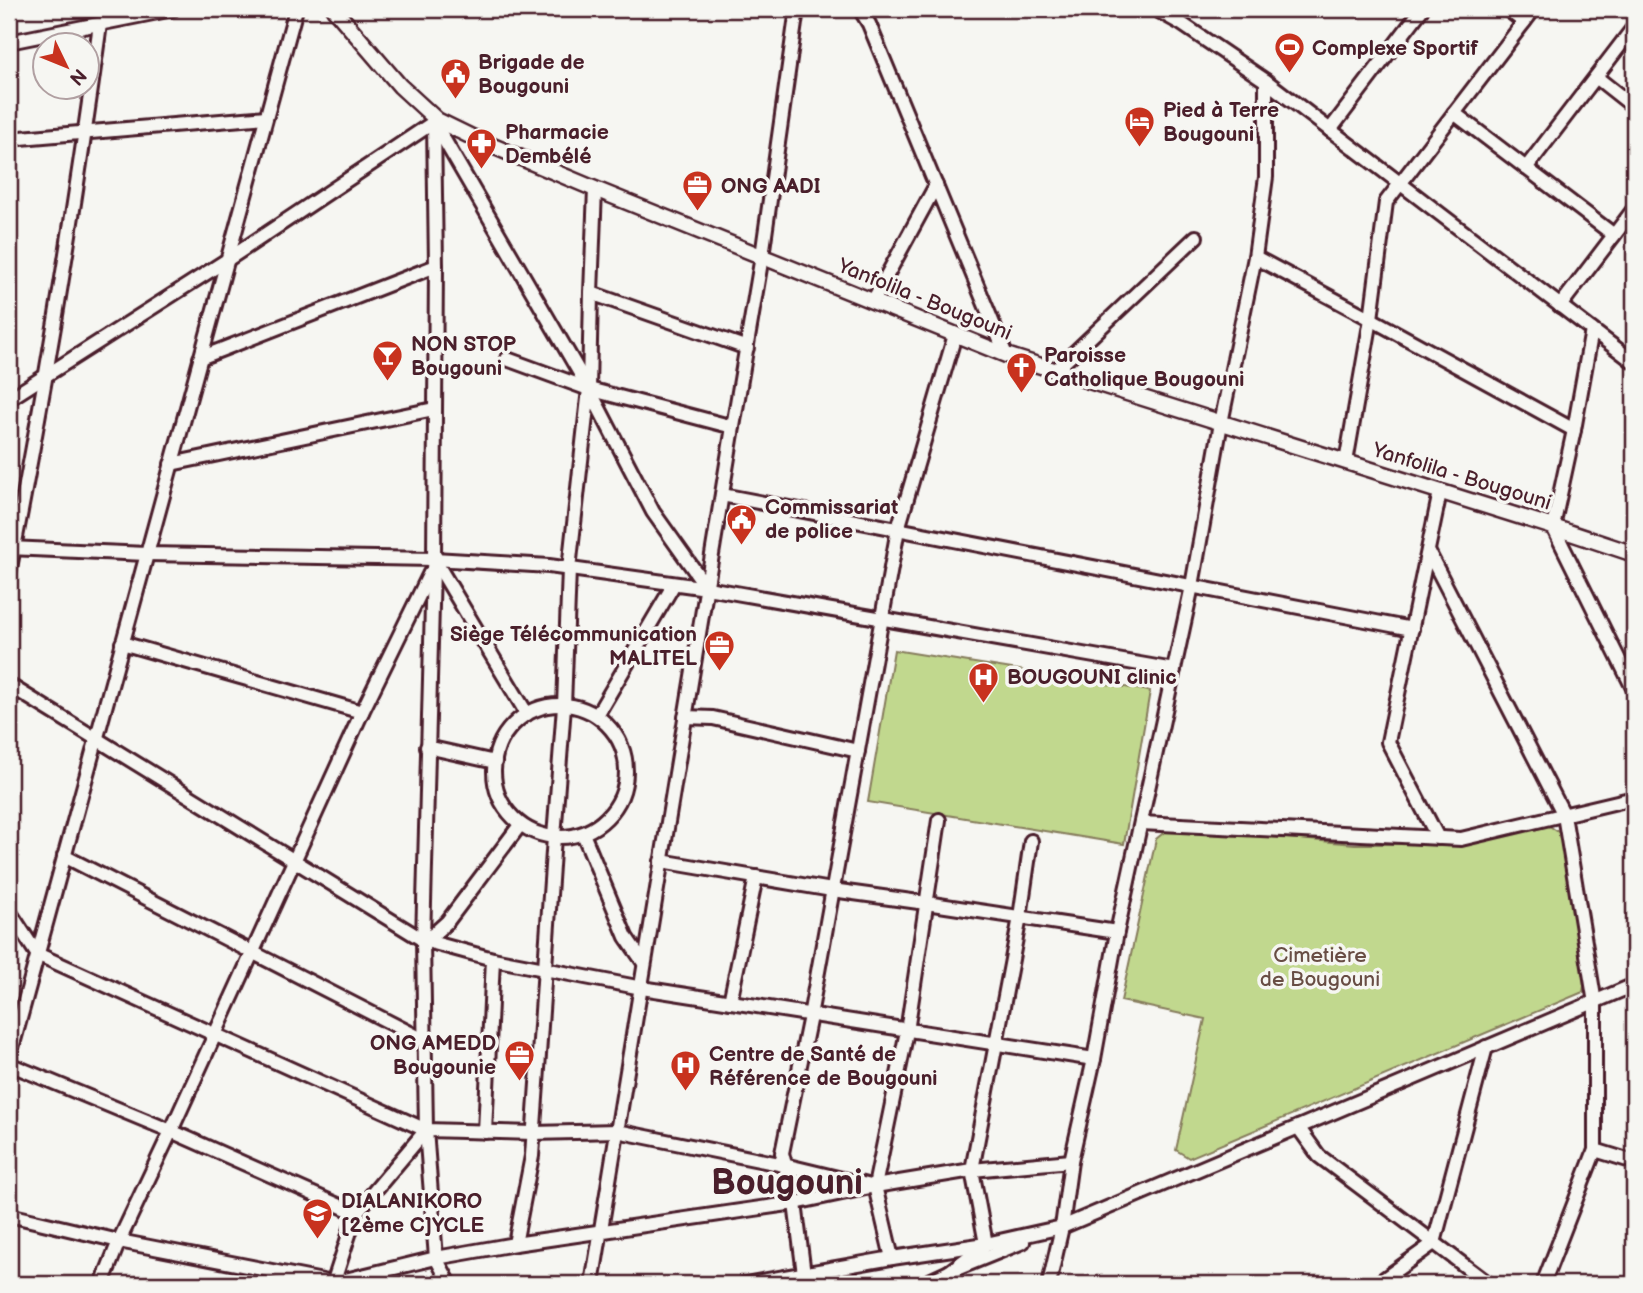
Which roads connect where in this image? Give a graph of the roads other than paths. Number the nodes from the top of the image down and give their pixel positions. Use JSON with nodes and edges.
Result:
{"nodes":[{"id":1,"x":173,"y":9,"type":"edge"},
{"id":2,"x":296,"y":9,"type":"edge"},
{"id":3,"x":334,"y":9,"type":"edge"},
{"id":4,"x":797,"y":9,"type":"edge"},
{"id":5,"x":860,"y":9,"type":"edge"},
{"id":6,"x":1155,"y":9,"type":"edge"},
{"id":7,"x":1176,"y":9,"type":"edge"},
{"id":8,"x":1422,"y":9,"type":"edge"},
{"id":9,"x":1507,"y":9,"type":"edge"},
{"id":10,"x":1534,"y":9,"type":"edge"},
{"id":11,"x":1524,"y":22,"type":"junction"},
{"id":12,"x":100,"y":24,"type":"junction"},
{"id":13,"x":1182,"y":24,"type":"junction"},
{"id":14,"x":1634,"y":27,"type":"edge"},
{"id":15,"x":9,"y":42,"type":"edge"},
{"id":16,"x":1596,"y":78,"type":"junction"},
{"id":17,"x":1266,"y":81,"type":"junction"},
{"id":18,"x":1634,"y":107,"type":"edge"},
{"id":19,"x":1454,"y":113,"type":"junction"},
{"id":20,"x":266,"y":117,"type":"junction"},
{"id":21,"x":436,"y":122,"type":"junction"},
{"id":22,"x":1330,"y":130,"type":"junction"},
{"id":23,"x":85,"y":132,"type":"junction"},
{"id":24,"x":9,"y":139,"type":"edge"},
{"id":25,"x":1527,"y":168,"type":"junction"},
{"id":26,"x":1401,"y":184,"type":"junction"},
{"id":27,"x":936,"y":185,"type":"junction"},
{"id":28,"x":595,"y":189,"type":"junction"},
{"id":29,"x":1634,"y":209,"type":"edge"},
{"id":30,"x":1614,"y":235,"type":"junction"},
{"id":31,"x":1196,"y":237,"type":"dead end"},
{"id":32,"x":762,"y":256,"type":"junction"},
{"id":33,"x":1255,"y":257,"type":"junction"},
{"id":34,"x":227,"y":260,"type":"junction"},
{"id":35,"x":436,"y":266,"type":"junction"},
{"id":36,"x":591,"y":293,"type":"junction"},
{"id":37,"x":873,"y":302,"type":"junction"},
{"id":38,"x":1560,"y":306,"type":"junction"},
{"id":39,"x":1371,"y":319,"type":"junction"},
{"id":40,"x":1592,"y":330,"type":"junction"},
{"id":41,"x":955,"y":335,"type":"junction"},
{"id":42,"x":747,"y":348,"type":"junction"},
{"id":43,"x":1006,"y":355,"type":"junction"},
{"id":44,"x":200,"y":358,"type":"junction"},
{"id":45,"x":507,"y":359,"type":"dead end"},
{"id":46,"x":1634,"y":362,"type":"edge"},
{"id":47,"x":1056,"y":370,"type":"junction"},
{"id":48,"x":46,"y":375,"type":"junction"},
{"id":49,"x":589,"y":389,"type":"junction"},
{"id":50,"x":9,"y":399,"type":"edge"},
{"id":51,"x":434,"y":409,"type":"junction"},
{"id":52,"x":1221,"y":422,"type":"junction"},
{"id":53,"x":733,"y":427,"type":"junction"},
{"id":54,"x":1574,"y":430,"type":"junction"},
{"id":55,"x":1346,"y":462,"type":"junction"},
{"id":56,"x":171,"y":464,"type":"junction"},
{"id":57,"x":1440,"y":492,"type":"junction"},
{"id":58,"x":722,"y":495,"type":"junction"},
{"id":59,"x":1553,"y":527,"type":"junction"},
{"id":60,"x":898,"y":529,"type":"junction"},
{"id":61,"x":11,"y":549,"type":"edge"},
{"id":62,"x":1428,"y":551,"type":"junction"},
{"id":63,"x":147,"y":554,"type":"junction"},
{"id":64,"x":1634,"y":554,"type":"edge"},
{"id":65,"x":434,"y":563,"type":"junction"},
{"id":66,"x":569,"y":569,"type":"junction"},
{"id":67,"x":9,"y":573,"type":"edge"},
{"id":68,"x":674,"y":584,"type":"junction"},
{"id":69,"x":1192,"y":586,"type":"junction"},
{"id":70,"x":707,"y":588,"type":"junction"},
{"id":71,"x":883,"y":618,"type":"junction"},
{"id":72,"x":1412,"y":629,"type":"junction"},
{"id":73,"x":122,"y":643,"type":"junction"},
{"id":74,"x":1174,"y":670,"type":"junction"},
{"id":75,"x":9,"y":685,"type":"edge"},
{"id":76,"x":1634,"y":691,"type":"edge"},
{"id":77,"x":564,"y":706,"type":"junction"},
{"id":78,"x":362,"y":712,"type":"junction"},
{"id":79,"x":527,"y":714,"type":"junction"},
{"id":80,"x":597,"y":715,"type":"junction"},
{"id":81,"x":685,"y":717,"type":"junction"},
{"id":82,"x":96,"y":740,"type":"junction"},
{"id":83,"x":427,"y":747,"type":"junction"},
{"id":84,"x":858,"y":751,"type":"junction"},
{"id":85,"x":495,"y":762,"type":"junction"},
{"id":86,"x":1634,"y":798,"type":"edge"},
{"id":87,"x":1564,"y":815,"type":"junction"},
{"id":88,"x":939,"y":820,"type":"dead end"},
{"id":89,"x":1141,"y":823,"type":"junction"},
{"id":90,"x":520,"y":825,"type":"junction"},
{"id":91,"x":584,"y":836,"type":"junction"},
{"id":92,"x":554,"y":837,"type":"junction"},
{"id":93,"x":1438,"y":838,"type":"junction"},
{"id":94,"x":1031,"y":841,"type":"dead end"},
{"id":95,"x":64,"y":856,"type":"junction"},
{"id":96,"x":661,"y":861,"type":"junction"},
{"id":97,"x":293,"y":862,"type":"junction"},
{"id":98,"x":755,"y":877,"type":"junction"},
{"id":99,"x":832,"y":890,"type":"junction"},
{"id":100,"x":926,"y":903,"type":"junction"},
{"id":101,"x":9,"y":911,"type":"edge"},
{"id":102,"x":1020,"y":917,"type":"junction"},
{"id":103,"x":1117,"y":932,"type":"junction"},
{"id":104,"x":425,"y":941,"type":"junction"},
{"id":105,"x":252,"y":953,"type":"junction"},
{"id":106,"x":37,"y":954,"type":"junction"},
{"id":107,"x":493,"y":959,"type":"junction"},
{"id":108,"x":644,"y":963,"type":"junction"},
{"id":109,"x":545,"y":969,"type":"junction"},
{"id":110,"x":1634,"y":985,"type":"edge"},
{"id":111,"x":642,"y":988,"type":"junction"},
{"id":112,"x":730,"y":1002,"type":"junction"},
{"id":113,"x":1595,"y":1003,"type":"junction"},
{"id":114,"x":810,"y":1016,"type":"junction"},
{"id":115,"x":907,"y":1031,"type":"junction"},
{"id":116,"x":214,"y":1035,"type":"junction"},
{"id":117,"x":424,"y":1040,"type":"junction"},
{"id":118,"x":995,"y":1044,"type":"junction"},
{"id":119,"x":1486,"y":1047,"type":"junction"},
{"id":120,"x":1094,"y":1059,"type":"junction"},
{"id":121,"x":9,"y":1061,"type":"edge"},
{"id":122,"x":1297,"y":1127,"type":"junction"},
{"id":123,"x":426,"y":1130,"type":"junction"},
{"id":124,"x":171,"y":1131,"type":"junction"},
{"id":125,"x":617,"y":1131,"type":"junction"},
{"id":126,"x":485,"y":1132,"type":"junction"},
{"id":127,"x":533,"y":1133,"type":"junction"},
{"id":128,"x":1595,"y":1150,"type":"junction"},
{"id":129,"x":1071,"y":1161,"type":"junction"},
{"id":130,"x":1634,"y":1163,"type":"edge"},
{"id":131,"x":784,"y":1165,"type":"junction"},
{"id":132,"x":972,"y":1170,"type":"junction"},
{"id":133,"x":875,"y":1186,"type":"junction"},
{"id":134,"x":795,"y":1203,"type":"junction"},
{"id":135,"x":356,"y":1213,"type":"junction"},
{"id":136,"x":9,"y":1215,"type":"edge"},
{"id":137,"x":1062,"y":1227,"type":"junction"},
{"id":138,"x":601,"y":1231,"type":"junction"},
{"id":139,"x":119,"y":1241,"type":"junction"},
{"id":140,"x":1434,"y":1243,"type":"junction"},
{"id":141,"x":515,"y":1244,"type":"junction"},
{"id":142,"x":986,"y":1244,"type":"junction"},
{"id":143,"x":436,"y":1258,"type":"junction"},
{"id":144,"x":892,"y":1258,"type":"junction"},
{"id":145,"x":949,"y":1272,"type":"junction"},
{"id":146,"x":804,"y":1274,"type":"junction"},
{"id":147,"x":333,"y":1283,"type":"edge"},
{"id":148,"x":102,"y":1284,"type":"edge"},
{"id":149,"x":450,"y":1284,"type":"edge"},
{"id":150,"x":592,"y":1284,"type":"edge"},
{"id":151,"x":746,"y":1284,"type":"edge"},
{"id":152,"x":923,"y":1284,"type":"edge"},
{"id":153,"x":1049,"y":1284,"type":"edge"},
{"id":154,"x":1377,"y":1284,"type":"edge"},
{"id":155,"x":1489,"y":1284,"type":"edge"},
{"id":156,"x":1543,"y":1284,"type":"edge"}],
"edges":[{"from":1,"to":12,"type":"street"},
{"from":2,"to":20,"type":"street"},
{"from":3,"to":21,"type":"main road","name":"Yanfolila - Bougouni"},
{"from":4,"to":32,"type":"street"},
{"from":5,"to":27,"type":"street"},
{"from":6,"to":13,"type":"street"},
{"from":7,"to":13,"type":"street"},
{"from":8,"to":22,"type":"street"},
{"from":9,"to":11,"type":"street"},
{"from":10,"to":11,"type":"street"},
{"from":11,"to":19,"type":"street"},
{"from":12,"to":15,"type":"street"},
{"from":12,"to":23,"type":"street"},
{"from":13,"to":17,"type":"street"},
{"from":14,"to":16,"type":"street"},
{"from":16,"to":18,"type":"street"},
{"from":16,"to":25,"type":"street"},
{"from":17,"to":22,"type":"street"},
{"from":17,"to":33,"type":"street"},
{"from":19,"to":25,"type":"street"},
{"from":19,"to":26,"type":"street"},
{"from":20,"to":23,"type":"street"},
{"from":20,"to":34,"type":"street"},
{"from":21,"to":28,"type":"main road","name":"Yanfolila - Bougouni"},
{"from":21,"to":34,"type":"street"},
{"from":21,"to":35,"type":"street"},
{"from":21,"to":49,"type":"street"},
{"from":22,"to":26,"type":"street"},
{"from":23,"to":24,"type":"street"},
{"from":23,"to":48,"type":"street"},
{"from":25,"to":30,"type":"street"},
{"from":26,"to":38,"type":"street"},
{"from":26,"to":39,"type":"street"},
{"from":27,"to":37,"type":"street"},
{"from":27,"to":43,"type":"street"},
{"from":28,"to":32,"type":"main road","name":"Yanfolila - Bougouni"},
{"from":28,"to":36,"type":"street"},
{"from":29,"to":30,"type":"street"},
{"from":30,"to":38,"type":"street"},
{"from":31,"to":47,"type":"street"},
{"from":32,"to":37,"type":"main road","name":"Yanfolila - Bougouni"},
{"from":32,"to":42,"type":"street"},
{"from":33,"to":39,"type":"street"},
{"from":33,"to":52,"type":"street"},
{"from":34,"to":44,"type":"street"},
{"from":34,"to":48,"type":"street"},
{"from":35,"to":44,"type":"street"},
{"from":35,"to":51,"type":"street"},
{"from":36,"to":42,"type":"street"},
{"from":36,"to":49,"type":"street"},
{"from":37,"to":41,"type":"main road","name":"Yanfolila - Bougouni"},
{"from":38,"to":40,"type":"street"},
{"from":39,"to":54,"type":"street"},
{"from":39,"to":55,"type":"street"},
{"from":40,"to":46,"type":"street"},
{"from":40,"to":54,"type":"street"},
{"from":41,"to":43,"type":"main road","name":"Yanfolila - Bougouni"},
{"from":41,"to":60,"type":"street"},
{"from":42,"to":53,"type":"street"},
{"from":43,"to":47,"type":"main road","name":"Yanfolila - Bougouni"},
{"from":44,"to":56,"type":"street"},
{"from":45,"to":49,"type":"street"},
{"from":47,"to":52,"type":"main road","name":"Yanfolila - Bougouni"},
{"from":48,"to":50,"type":"street"},
{"from":48,"to":61,"type":"street"},
{"from":49,"to":53,"type":"street"},
{"from":49,"to":66,"type":"street"},
{"from":49,"to":70,"type":"street"},
{"from":51,"to":56,"type":"street"},
{"from":51,"to":65,"type":"street"},
{"from":52,"to":55,"type":"main road","name":"Yanfolila - Bougouni"},
{"from":52,"to":69,"type":"street"},
{"from":53,"to":58,"type":"street"},
{"from":54,"to":59,"type":"street"},
{"from":55,"to":57,"type":"main road","name":"Yanfolila - Bougouni"},
{"from":56,"to":63,"type":"street"},
{"from":57,"to":59,"type":"main road","name":"Yanfolila - Bougouni"},
{"from":57,"to":62,"type":"street"},
{"from":58,"to":60,"type":"street"},
{"from":58,"to":70,"type":"street"},
{"from":59,"to":64,"type":"main road","name":"Yanfolila - Bougouni"},
{"from":59,"to":76,"type":"street"},
{"from":60,"to":69,"type":"street"},
{"from":60,"to":71,"type":"street"},
{"from":61,"to":63,"type":"street"},
{"from":61,"to":67,"type":"street"},
{"from":62,"to":72,"type":"street"},
{"from":62,"to":87,"type":"street"},
{"from":63,"to":65,"type":"street"},
{"from":63,"to":73,"type":"street"},
{"from":65,"to":66,"type":"street"},
{"from":65,"to":78,"type":"street"},
{"from":65,"to":79,"type":"street"},
{"from":65,"to":83,"type":"street"},
{"from":66,"to":68,"type":"street"},
{"from":66,"to":77,"type":"street"},
{"from":68,"to":70,"type":"street"},
{"from":68,"to":80,"type":"street"},
{"from":69,"to":72,"type":"street"},
{"from":69,"to":74,"type":"street"},
{"from":70,"to":71,"type":"street"},
{"from":70,"to":81,"type":"street"},
{"from":71,"to":74,"type":"street"},
{"from":71,"to":84,"type":"street"},
{"from":72,"to":93,"type":"street"},
{"from":73,"to":78,"type":"street"},
{"from":73,"to":82,"type":"street"},
{"from":74,"to":89,"type":"street"},
{"from":75,"to":82,"type":"street"},
{"from":77,"to":79,"type":"street"},
{"from":77,"to":80,"type":"street"},
{"from":77,"to":92,"type":"street"},
{"from":78,"to":97,"type":"street"},
{"from":79,"to":85,"type":"street"},
{"from":80,"to":91,"type":"street"},
{"from":81,"to":84,"type":"street"},
{"from":81,"to":96,"type":"street"},
{"from":82,"to":95,"type":"street"},
{"from":82,"to":97,"type":"street"},
{"from":83,"to":85,"type":"street"},
{"from":83,"to":104,"type":"street"},
{"from":84,"to":99,"type":"street"},
{"from":85,"to":90,"type":"street"},
{"from":86,"to":87,"type":"street"},
{"from":87,"to":93,"type":"street"},
{"from":87,"to":113,"type":"street"},
{"from":88,"to":100,"type":"street"},
{"from":89,"to":93,"type":"street"},
{"from":89,"to":103,"type":"street"},
{"from":90,"to":92,"type":"street"},
{"from":90,"to":104,"type":"street"},
{"from":91,"to":92,"type":"street"},
{"from":91,"to":108,"type":"street"},
{"from":92,"to":109,"type":"street"},
{"from":94,"to":102,"type":"street"},
{"from":95,"to":105,"type":"street"},
{"from":95,"to":106,"type":"street"},
{"from":96,"to":98,"type":"street"},
{"from":96,"to":108,"type":"street"},
{"from":97,"to":104,"type":"street"},
{"from":97,"to":105,"type":"street"},
{"from":98,"to":99,"type":"street"},
{"from":98,"to":112,"type":"street"},
{"from":99,"to":100,"type":"street"},
{"from":99,"to":114,"type":"street"},
{"from":100,"to":102,"type":"street"},
{"from":100,"to":115,"type":"street"},
{"from":101,"to":106,"type":"street"},
{"from":102,"to":103,"type":"street"},
{"from":102,"to":118,"type":"street"},
{"from":103,"to":120,"type":"street"},
{"from":104,"to":107,"type":"street"},
{"from":104,"to":117,"type":"street"},
{"from":105,"to":116,"type":"street"},
{"from":105,"to":117,"type":"street"},
{"from":106,"to":116,"type":"street"},
{"from":106,"to":121,"type":"street"},
{"from":107,"to":109,"type":"street"},
{"from":107,"to":126,"type":"street"},
{"from":108,"to":111,"type":"street"},
{"from":109,"to":111,"type":"street"},
{"from":109,"to":127,"type":"street"},
{"from":110,"to":113,"type":"street"},
{"from":111,"to":112,"type":"street"},
{"from":111,"to":125,"type":"street"},
{"from":112,"to":114,"type":"street"},
{"from":113,"to":119,"type":"street"},
{"from":113,"to":128,"type":"street"},
{"from":114,"to":115,"type":"street"},
{"from":114,"to":131,"type":"street"},
{"from":115,"to":118,"type":"street"},
{"from":115,"to":133,"type":"street"},
{"from":116,"to":123,"type":"street"},
{"from":116,"to":124,"type":"street"},
{"from":117,"to":123,"type":"street"},
{"from":118,"to":120,"type":"street"},
{"from":118,"to":132,"type":"street"},
{"from":119,"to":122,"type":"street"},
{"from":119,"to":140,"type":"street"},
{"from":120,"to":129,"type":"street"},
{"from":121,"to":124,"type":"street"},
{"from":122,"to":137,"type":"street"},
{"from":122,"to":140,"type":"street"},
{"from":123,"to":126,"type":"street"},
{"from":123,"to":135,"type":"street"},
{"from":123,"to":143,"type":"street"},
{"from":124,"to":135,"type":"street"},
{"from":124,"to":139,"type":"street"},
{"from":125,"to":127,"type":"street"},
{"from":125,"to":131,"type":"street"},
{"from":125,"to":138,"type":"street"},
{"from":126,"to":127,"type":"street"},
{"from":127,"to":141,"type":"street"},
{"from":128,"to":130,"type":"street"},
{"from":128,"to":156,"type":"street"},
{"from":129,"to":132,"type":"street"},
{"from":129,"to":137,"type":"street"},
{"from":131,"to":133,"type":"street"},
{"from":131,"to":134,"type":"street"},
{"from":132,"to":133,"type":"street"},
{"from":132,"to":142,"type":"street"},
{"from":133,"to":134,"type":"street"},
{"from":133,"to":144,"type":"street"},
{"from":134,"to":138,"type":"street"},
{"from":134,"to":146,"type":"street"},
{"from":135,"to":147,"type":"street"},
{"from":136,"to":139,"type":"street"},
{"from":137,"to":142,"type":"street"},
{"from":137,"to":145,"type":"street"},
{"from":137,"to":153,"type":"street"},
{"from":138,"to":141,"type":"street"},
{"from":138,"to":150,"type":"street"},
{"from":139,"to":147,"type":"street"},
{"from":139,"to":148,"type":"street"},
{"from":140,"to":154,"type":"street"},
{"from":140,"to":155,"type":"street"},
{"from":141,"to":143,"type":"street"},
{"from":142,"to":144,"type":"street"},
{"from":142,"to":145,"type":"street"},
{"from":143,"to":147,"type":"street"},
{"from":143,"to":149,"type":"street"},
{"from":144,"to":146,"type":"street"},
{"from":145,"to":152,"type":"street"},
{"from":146,"to":151,"type":"street"}]}
